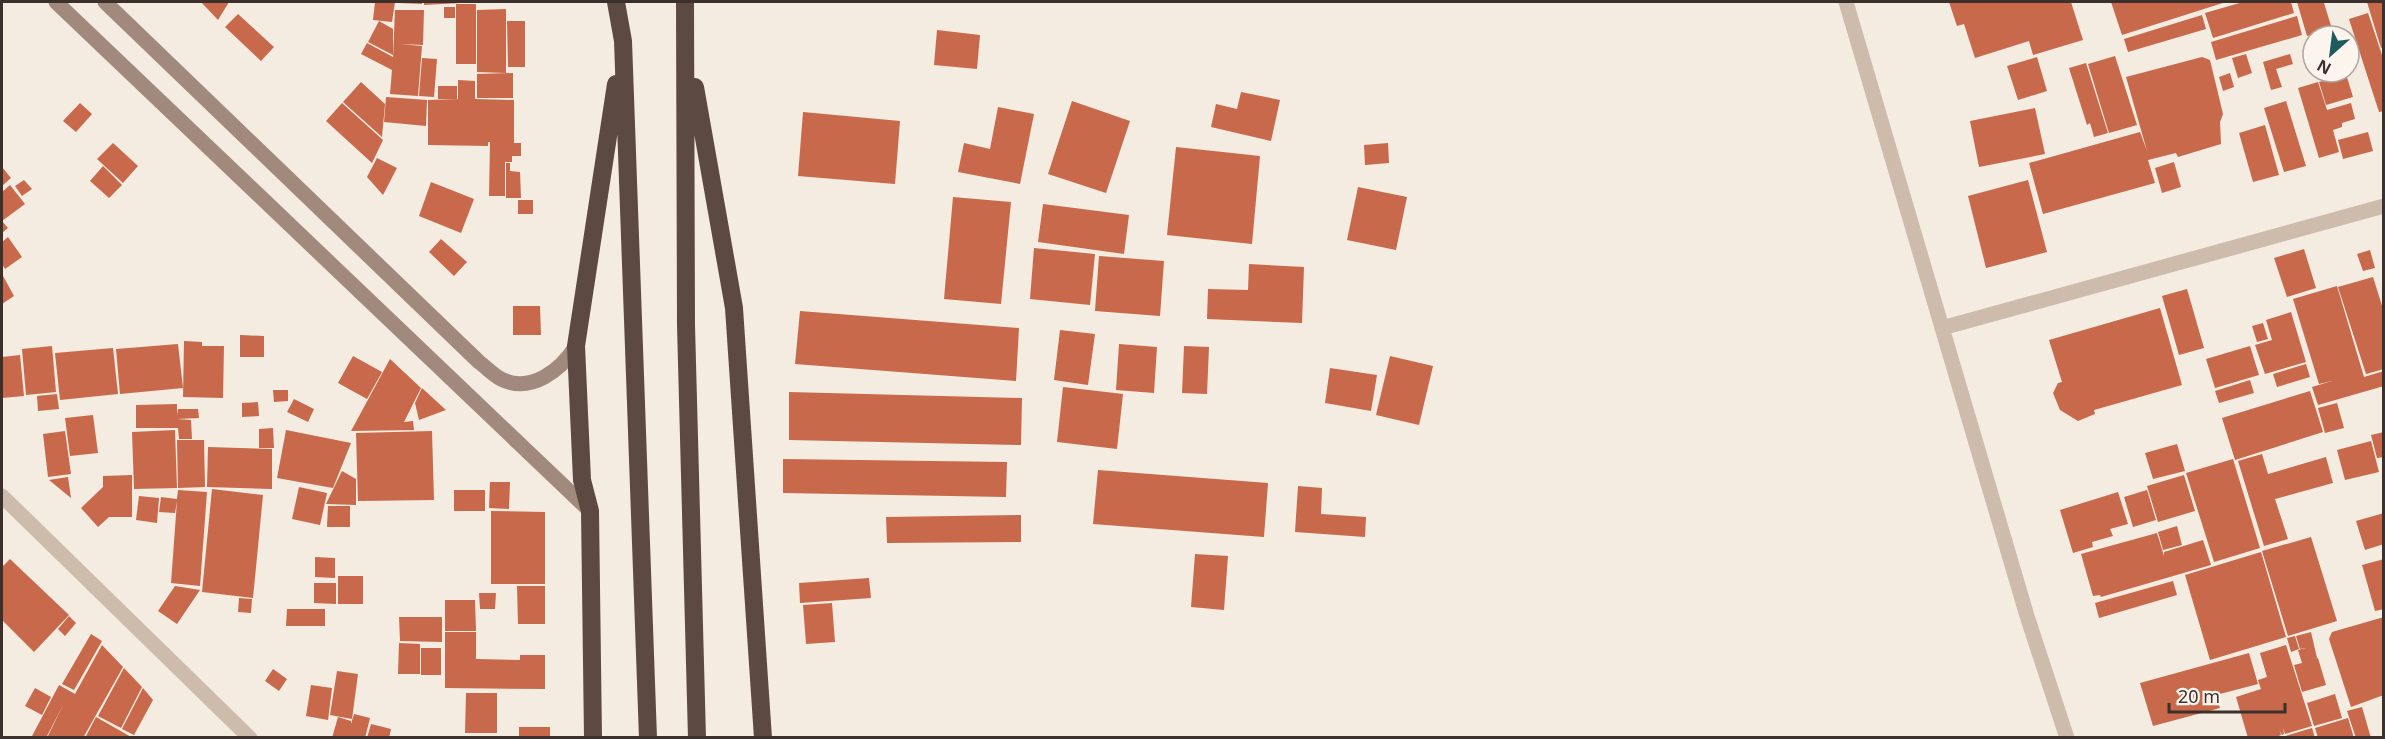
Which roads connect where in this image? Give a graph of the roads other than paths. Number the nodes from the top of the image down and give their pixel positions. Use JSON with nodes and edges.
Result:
{"nodes":[{"id":1,"x":56,"y":2,"type":"edge"},
{"id":2,"x":105,"y":2,"type":"edge"},
{"id":3,"x":616,"y":2,"type":"edge"},
{"id":4,"x":685,"y":2,"type":"edge"},
{"id":5,"x":1846,"y":2,"type":"edge"},
{"id":6,"x":686,"y":37,"type":"junction"},
{"id":7,"x":623,"y":41,"type":"junction"},
{"id":8,"x":2384,"y":206,"type":"edge"},
{"id":9,"x":1942,"y":328,"type":"junction"},
{"id":10,"x":576,"y":346,"type":"junction"},
{"id":11,"x":2,"y":496,"type":"edge"},
{"id":12,"x":590,"y":511,"type":"junction"},
{"id":13,"x":250,"y":738,"type":"edge"},
{"id":14,"x":593,"y":738,"type":"edge"},
{"id":15,"x":648,"y":738,"type":"edge"},
{"id":16,"x":696,"y":738,"type":"edge"},
{"id":17,"x":763,"y":738,"type":"edge"},
{"id":18,"x":2067,"y":738,"type":"edge"}],
"edges":[{"from":1,"to":12,"type":"street"},
{"from":2,"to":10,"type":"street"},
{"from":3,"to":7,"type":"highway"},
{"from":4,"to":6,"type":"highway"},
{"from":5,"to":9,"type":"street"},
{"from":6,"to":16,"type":"highway"},
{"from":6,"to":17,"type":"highway"},
{"from":7,"to":10,"type":"highway"},
{"from":7,"to":15,"type":"highway"},
{"from":8,"to":9,"type":"street"},
{"from":9,"to":18,"type":"street"},
{"from":10,"to":12,"type":"highway"},
{"from":11,"to":13,"type":"street"},
{"from":12,"to":14,"type":"highway"}]}
